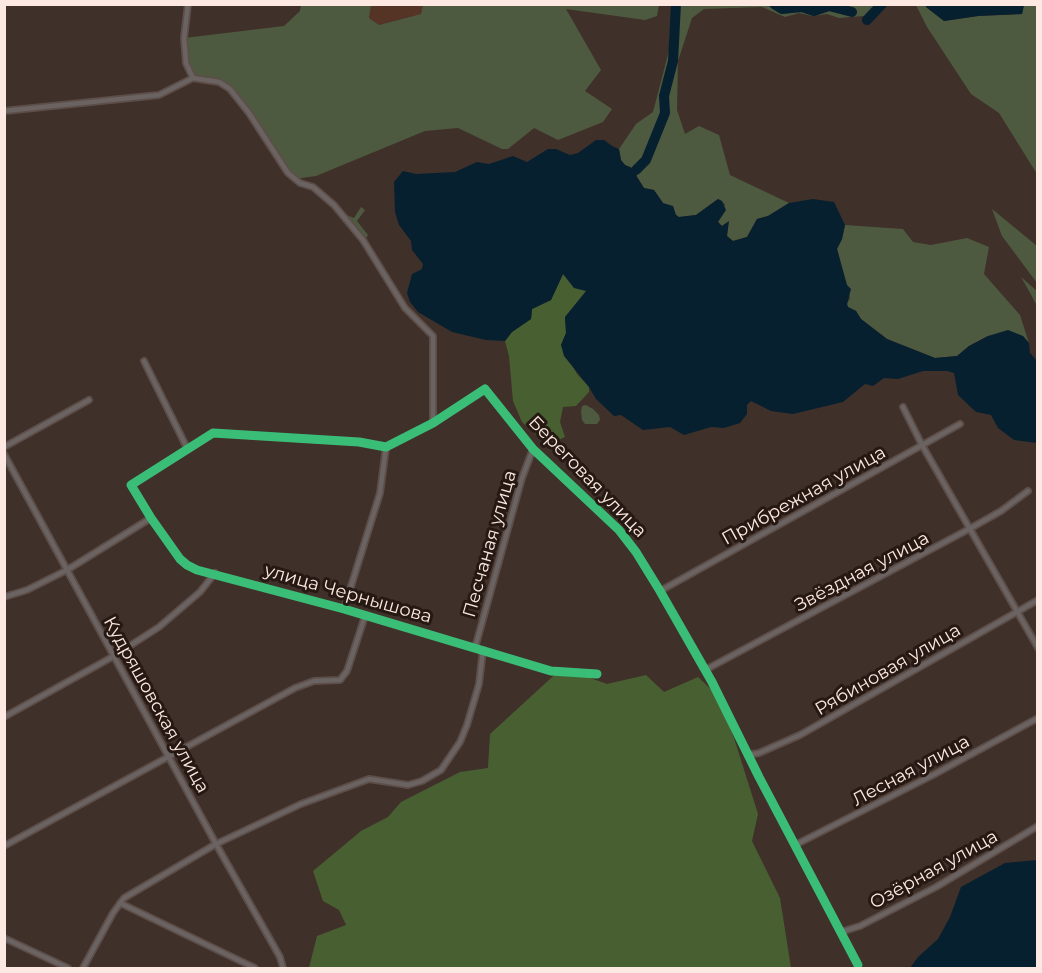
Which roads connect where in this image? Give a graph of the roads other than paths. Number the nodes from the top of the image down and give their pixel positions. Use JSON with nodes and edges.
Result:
{"nodes":[{"id":1,"x":188,"y":4,"type":"edge"},
{"id":2,"x":193,"y":78,"type":"junction"},
{"id":3,"x":4,"y":111,"type":"edge"},
{"id":4,"x":144,"y":361,"type":"dead end"},
{"id":5,"x":89,"y":400,"type":"dead end"},
{"id":6,"x":903,"y":407,"type":"dead end"},
{"id":7,"x":433,"y":423,"type":"junction"},
{"id":8,"x":960,"y":424,"type":"dead end"},
{"id":9,"x":922,"y":446,"type":"junction"},
{"id":10,"x":4,"y":447,"type":"edge"},
{"id":11,"x":386,"y":447,"type":"junction"},
{"id":12,"x":187,"y":448,"type":"junction"},
{"id":13,"x":533,"y":449,"type":"junction"},
{"id":14,"x":4,"y":454,"type":"edge"},
{"id":15,"x":1028,"y":491,"type":"dead end"},
{"id":16,"x":151,"y":518,"type":"junction"},
{"id":17,"x":971,"y":528,"type":"junction"},
{"id":18,"x":67,"y":570,"type":"junction"},
{"id":19,"x":214,"y":573,"type":"junction"},
{"id":20,"x":660,"y":591,"type":"junction"},
{"id":21,"x":4,"y":597,"type":"edge"},
{"id":22,"x":1038,"y":600,"type":"edge"},
{"id":23,"x":344,"y":609,"type":"junction"},
{"id":24,"x":1017,"y":614,"type":"junction"},
{"id":25,"x":365,"y":616,"type":"junction"},
{"id":26,"x":475,"y":648,"type":"junction"},
{"id":27,"x":1038,"y":648,"type":"edge"},
{"id":28,"x":483,"y":650,"type":"junction"},
{"id":29,"x":114,"y":656,"type":"junction"},
{"id":30,"x":705,"y":670,"type":"junction"},
{"id":31,"x":597,"y":674,"type":"dead end"},
{"id":32,"x":4,"y":717,"type":"edge"},
{"id":33,"x":1038,"y":718,"type":"edge"},
{"id":34,"x":169,"y":755,"type":"junction"},
{"id":35,"x":748,"y":755,"type":"junction"},
{"id":36,"x":1038,"y":826,"type":"edge"},
{"id":37,"x":216,"y":843,"type":"junction"},
{"id":38,"x":795,"y":844,"type":"junction"},
{"id":39,"x":4,"y":846,"type":"edge"},
{"id":40,"x":120,"y":903,"type":"junction"},
{"id":41,"x":841,"y":932,"type":"junction"},
{"id":42,"x":4,"y":938,"type":"edge"},
{"id":43,"x":858,"y":965,"type":"dead end"},
{"id":44,"x":68,"y":969,"type":"edge"},
{"id":45,"x":83,"y":969,"type":"edge"},
{"id":46,"x":255,"y":969,"type":"edge"},
{"id":47,"x":283,"y":969,"type":"edge"}],
"edges":[{"from":1,"to":2,"type":"street"},
{"from":2,"to":3,"type":"street"},
{"from":2,"to":7,"type":"street"},
{"from":4,"to":12,"type":"street"},
{"from":5,"to":10,"type":"street"},
{"from":6,"to":9,"type":"street"},
{"from":7,"to":11,"type":"street","name":"Береговая улица"},
{"from":7,"to":13,"type":"street","name":"Береговая улица"},
{"from":8,"to":9,"type":"street","name":"Прибрежная улица"},
{"from":9,"to":17,"type":"street"},
{"from":9,"to":20,"type":"street","name":"Прибрежная улица"},
{"from":11,"to":12,"type":"street"},
{"from":11,"to":23,"type":"street"},
{"from":12,"to":16,"type":"street","name":"улица Чернышова"},
{"from":13,"to":20,"type":"street","name":"Береговая улица"},
{"from":13,"to":26,"type":"street","name":"Песчаная улица"},
{"from":14,"to":18,"type":"street","name":"Кудряшовская улица"},
{"from":15,"to":17,"type":"street","name":"Звёздная улица"},
{"from":16,"to":18,"type":"street"},
{"from":16,"to":19,"type":"street","name":"улица Чернышова"},
{"from":17,"to":24,"type":"street"},
{"from":17,"to":30,"type":"street","name":"Звёздная улица"},
{"from":18,"to":21,"type":"street"},
{"from":18,"to":29,"type":"street","name":"Кудряшовская улица"},
{"from":19,"to":23,"type":"street","name":"улица Чернышова"},
{"from":19,"to":29,"type":"street"},
{"from":20,"to":30,"type":"street","name":"Береговая улица"},
{"from":22,"to":24,"type":"street","name":"Рябиновая улица"},
{"from":23,"to":25,"type":"street","name":"улица Чернышова"},
{"from":24,"to":27,"type":"street"},
{"from":24,"to":35,"type":"street","name":"Рябиновая улица"},
{"from":25,"to":26,"type":"street","name":"улица Чернышова"},
{"from":25,"to":34,"type":"street"},
{"from":26,"to":28,"type":"street","name":"улица Чернышова"},
{"from":28,"to":31,"type":"street","name":"улица Чернышова"},
{"from":28,"to":37,"type":"street"},
{"from":29,"to":32,"type":"street"},
{"from":29,"to":34,"type":"street","name":"Кудряшовская улица"},
{"from":30,"to":35,"type":"street","name":"Береговая улица"},
{"from":33,"to":38,"type":"street","name":"Лесная улица"},
{"from":34,"to":37,"type":"street","name":"Кудряшовская улица"},
{"from":34,"to":39,"type":"street"},
{"from":35,"to":38,"type":"street","name":"Береговая улица"},
{"from":36,"to":41,"type":"street","name":"Озёрная улица"},
{"from":37,"to":40,"type":"street"},
{"from":37,"to":47,"type":"street","name":"Кудряшовская улица"},
{"from":38,"to":41,"type":"street","name":"Береговая улица"},
{"from":40,"to":45,"type":"street"},
{"from":40,"to":46,"type":"street"},
{"from":41,"to":43,"type":"street","name":"Береговая улица"},
{"from":42,"to":44,"type":"street"}]}
